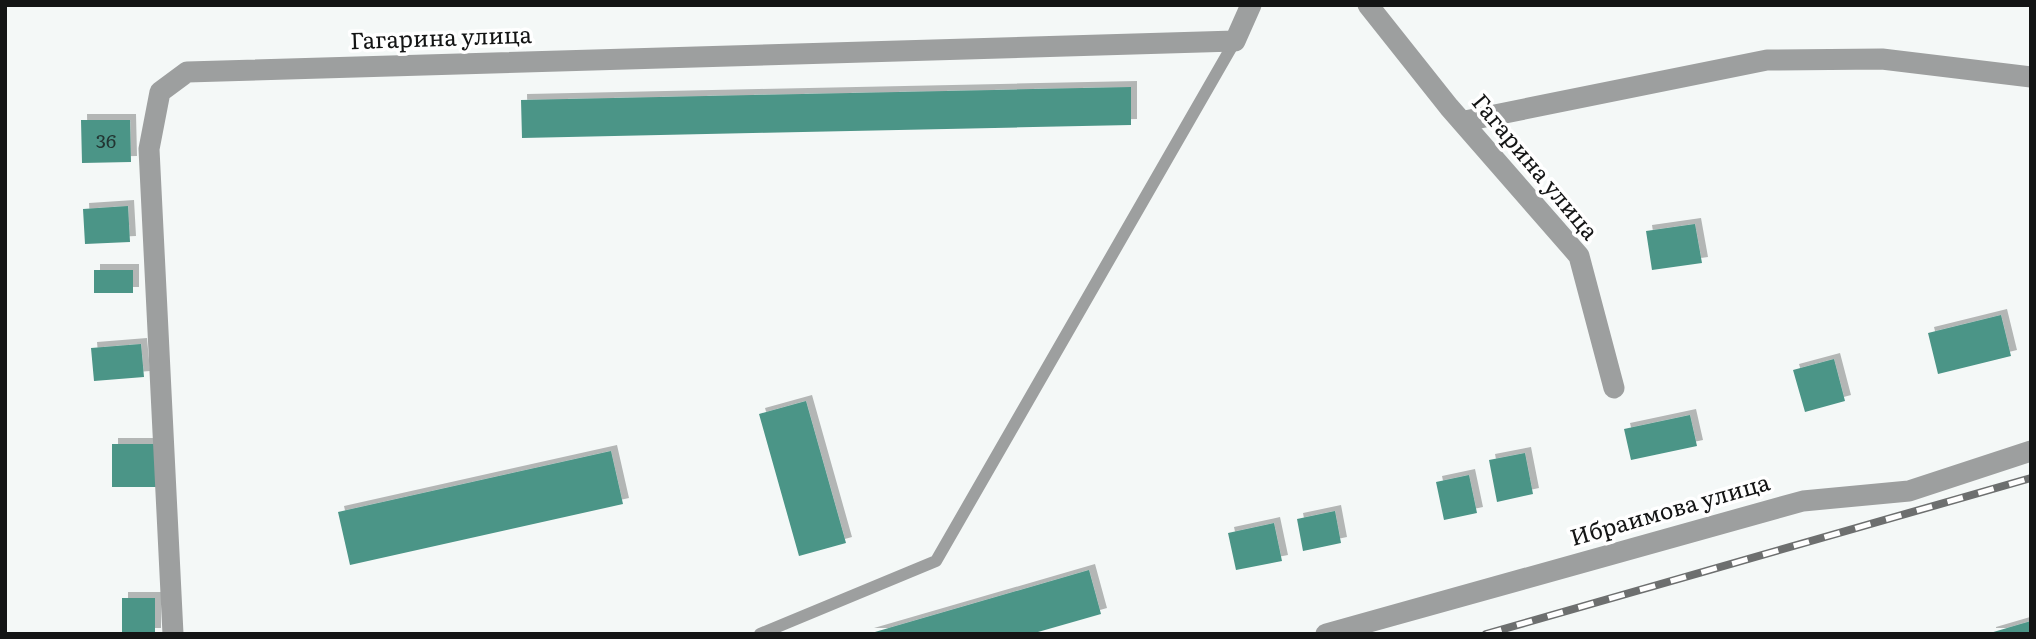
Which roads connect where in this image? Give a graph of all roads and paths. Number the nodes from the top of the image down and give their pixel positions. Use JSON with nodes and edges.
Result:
{"nodes":[{"id":1,"x":1251,"y":5,"type":"edge"},
{"id":2,"x":1367,"y":5,"type":"edge"},
{"id":3,"x":1235,"y":41,"type":"junction"},
{"id":4,"x":2031,"y":77,"type":"edge"},
{"id":5,"x":1465,"y":121,"type":"junction"},
{"id":6,"x":1614,"y":388,"type":"dead end"},
{"id":7,"x":2031,"y":451,"type":"edge"},
{"id":8,"x":173,"y":634,"type":"edge"},
{"id":9,"x":760,"y":634,"type":"edge"},
{"id":10,"x":1326,"y":634,"type":"edge"}],
"edges":[{"from":1,"to":3,"type":"street"},
{"from":2,"to":5,"type":"street","name":"Гагарина улица"},
{"from":3,"to":8,"type":"street","name":"Гагарина улица"},
{"from":3,"to":9,"type":"lane"},
{"from":4,"to":5,"type":"street"},
{"from":5,"to":6,"type":"street","name":"Гагарина улица"},
{"from":7,"to":10,"type":"street","name":"Ибраимова улица"}]}
